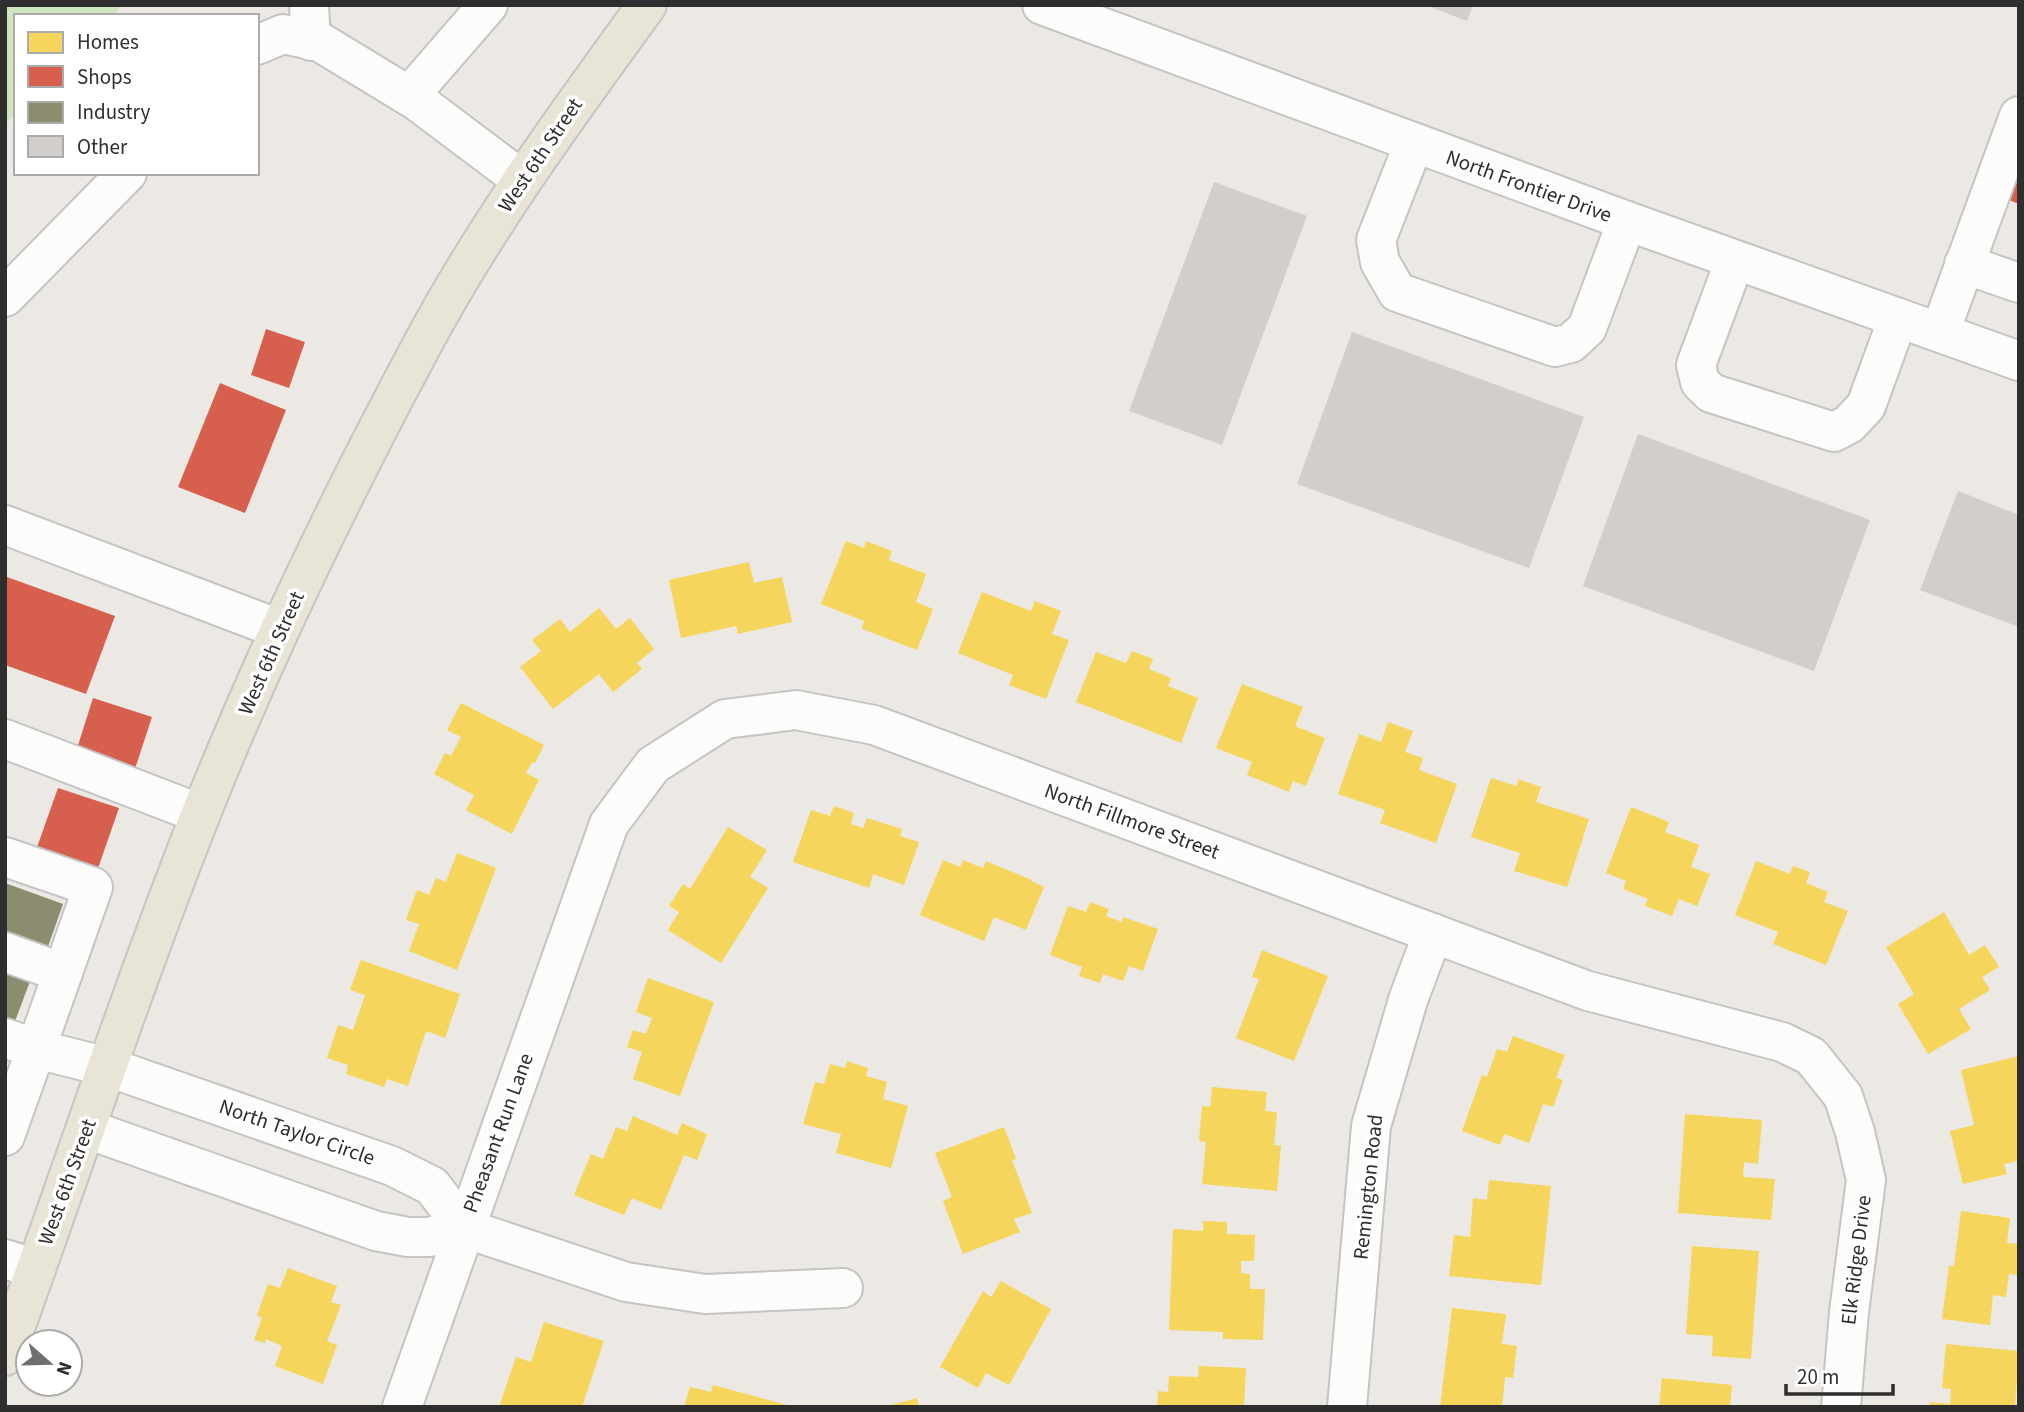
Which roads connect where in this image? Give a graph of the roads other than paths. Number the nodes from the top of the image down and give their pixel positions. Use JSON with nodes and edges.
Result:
{"nodes":[{"id":1,"x":488,"y":5,"type":"edge"},
{"id":2,"x":647,"y":5,"type":"edge"},
{"id":3,"x":1051,"y":7,"type":"edge"},
{"id":4,"x":310,"y":23,"type":"edge"},
{"id":5,"x":259,"y":44,"type":"edge"},
{"id":6,"x":409,"y":96,"type":"junction"},
{"id":7,"x":2019,"y":116,"type":"edge"},
{"id":8,"x":1414,"y":143,"type":"junction"},
{"id":9,"x":125,"y":175,"type":"edge"},
{"id":10,"x":522,"y":180,"type":"junction"},
{"id":11,"x":1627,"y":222,"type":"junction"},
{"id":12,"x":1735,"y":260,"type":"junction"},
{"id":13,"x":1964,"y":264,"type":"junction"},
{"id":14,"x":2019,"y":283,"type":"edge"},
{"id":15,"x":5,"y":297,"type":"edge"},
{"id":16,"x":1898,"y":318,"type":"junction"},
{"id":17,"x":1940,"y":332,"type":"junction"},
{"id":18,"x":2019,"y":361,"type":"edge"},
{"id":19,"x":5,"y":525,"type":"edge"},
{"id":20,"x":279,"y":629,"type":"junction"},
{"id":21,"x":5,"y":739,"type":"edge"},
{"id":22,"x":201,"y":814,"type":"junction"},
{"id":23,"x":5,"y":857,"type":"edge"},
{"id":24,"x":596,"y":859,"type":"joint"},
{"id":25,"x":1433,"y":933,"type":"junction"},
{"id":26,"x":5,"y":952,"type":"edge"},
{"id":27,"x":63,"y":974,"type":"junction"},
{"id":28,"x":1720,"y":1026,"type":"joint"},
{"id":29,"x":21,"y":1044,"type":"edge"},
{"id":30,"x":108,"y":1067,"type":"junction"},
{"id":31,"x":87,"y":1129,"type":"junction"},
{"id":32,"x":5,"y":1135,"type":"edge"},
{"id":33,"x":464,"y":1228,"type":"junction"},
{"id":34,"x":21,"y":1264,"type":"edge"},
{"id":35,"x":844,"y":1288,"type":"dead end"},
{"id":36,"x":5,"y":1356,"type":"edge"},
{"id":37,"x":402,"y":1407,"type":"edge"},
{"id":38,"x":1348,"y":1407,"type":"edge"},
{"id":39,"x":1841,"y":1407,"type":"edge"}],
"edges":[{"from":1,"to":6,"type":"street"},
{"from":2,"to":10,"type":"main road","name":"West 6th Street"},
{"from":3,"to":8,"type":"street","name":"North Frontier Drive"},
{"from":4,"to":5,"type":"street"},
{"from":4,"to":6,"type":"street"},
{"from":6,"to":10,"type":"street"},
{"from":7,"to":13,"type":"street"},
{"from":8,"to":11,"type":"street","name":"North Frontier Drive"},
{"from":8,"to":11,"type":"street"},
{"from":9,"to":15,"type":"street"},
{"from":10,"to":20,"type":"main road","name":"West 6th Street"},
{"from":11,"to":12,"type":"street","name":"North Frontier Drive"},
{"from":12,"to":16,"type":"street","name":"North Frontier Drive"},
{"from":12,"to":16,"type":"street"},
{"from":13,"to":14,"type":"street"},
{"from":13,"to":17,"type":"street"},
{"from":16,"to":17,"type":"street","name":"North Frontier Drive"},
{"from":17,"to":18,"type":"street","name":"North Frontier Drive"},
{"from":19,"to":20,"type":"street"},
{"from":20,"to":22,"type":"main road","name":"West 6th Street"},
{"from":21,"to":22,"type":"street"},
{"from":22,"to":30,"type":"main road","name":"West 6th Street"},
{"from":23,"to":27,"type":"street"},
{"from":24,"to":25,"type":"street","name":"North Fillmore Street"},
{"from":24,"to":33,"type":"street","name":"Pheasant Run Lane"},
{"from":25,"to":28,"type":"street","name":"North Fillmore Street"},
{"from":25,"to":38,"type":"street","name":"Remington Road"},
{"from":26,"to":27,"type":"street"},
{"from":27,"to":29,"type":"street"},
{"from":28,"to":39,"type":"street","name":"Elk Ridge Drive"},
{"from":29,"to":30,"type":"street","name":"North Taylor Circle"},
{"from":29,"to":32,"type":"street"},
{"from":30,"to":31,"type":"main road","name":"West 6th Street"},
{"from":30,"to":33,"type":"street","name":"North Taylor Circle"},
{"from":31,"to":33,"type":"street"},
{"from":31,"to":34,"type":"main road","name":"West 6th Street"},
{"from":33,"to":35,"type":"street"},
{"from":33,"to":37,"type":"street","name":"Pheasant Run Lane"},
{"from":34,"to":36,"type":"main road","name":"West 6th Street"}]}
